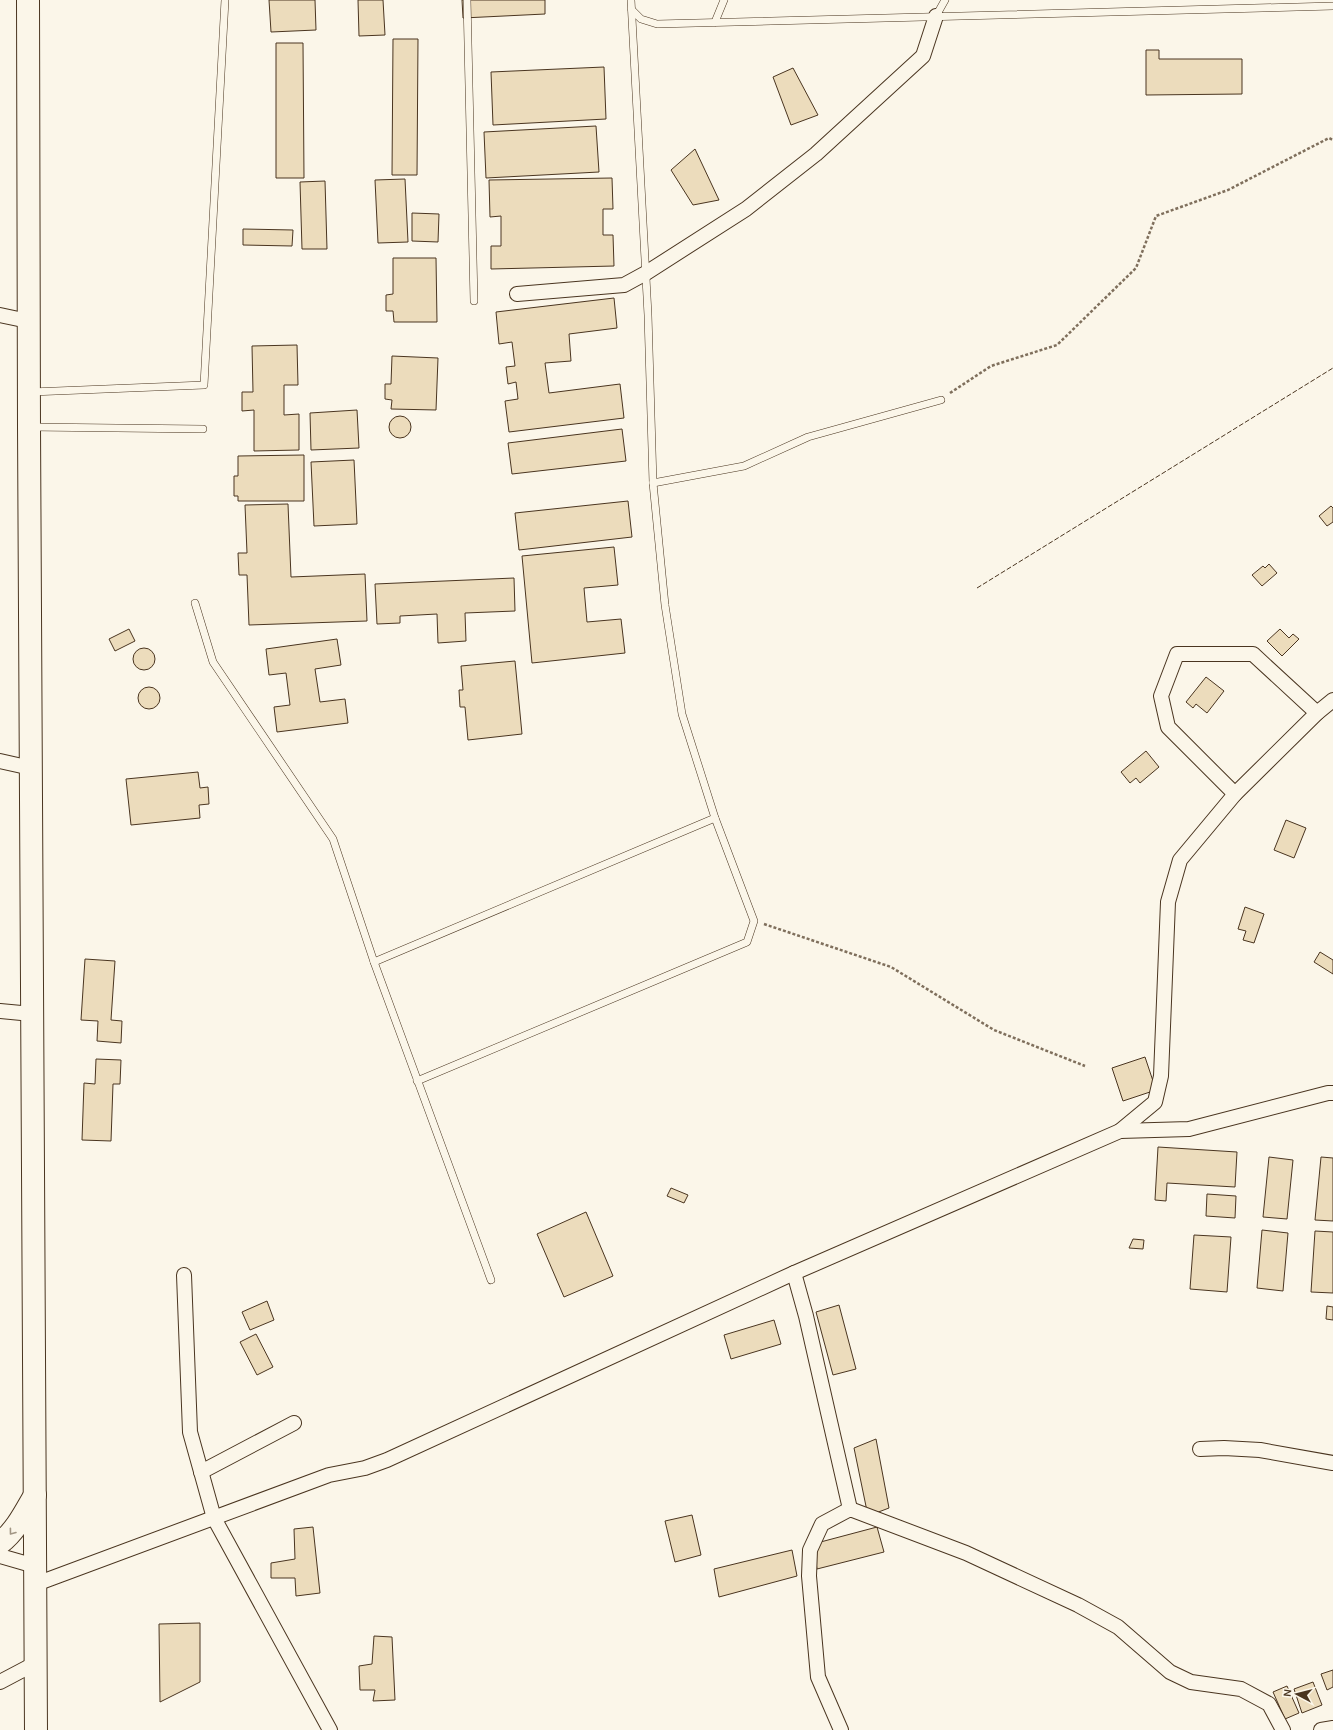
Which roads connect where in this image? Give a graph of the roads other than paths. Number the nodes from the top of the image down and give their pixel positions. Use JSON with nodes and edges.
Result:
{"nodes":[{"id":1,"x":28,"y":0,"type":"edge"},
{"id":2,"x":225,"y":0,"type":"edge"},
{"id":3,"x":467,"y":0,"type":"edge"},
{"id":4,"x":631,"y":0,"type":"edge"},
{"id":5,"x":724,"y":0,"type":"edge"},
{"id":6,"x":945,"y":0,"type":"edge"},
{"id":7,"x":1333,"y":6,"type":"edge"},
{"id":8,"x":632,"y":10,"type":"junction"},
{"id":9,"x":936,"y":16,"type":"junction"},
{"id":10,"x":715,"y":22,"type":"junction"},
{"id":11,"x":646,"y":273,"type":"junction"},
{"id":12,"x":517,"y":294,"type":"dead end"},
{"id":13,"x":474,"y":301,"type":"dead end"},
{"id":14,"x":0,"y":315,"type":"edge"},
{"id":15,"x":28,"y":321,"type":"junction"},
{"id":16,"x":28,"y":392,"type":"junction"},
{"id":17,"x":940,"y":400,"type":"road end"},
{"id":18,"x":29,"y":427,"type":"junction"},
{"id":19,"x":203,"y":429,"type":"dead end"},
{"id":20,"x":653,"y":483,"type":"junction"},
{"id":21,"x":196,"y":603,"type":"dead end"},
{"id":22,"x":1333,"y":700,"type":"edge"},
{"id":23,"x":1317,"y":713,"type":"junction"},
{"id":24,"x":0,"y":761,"type":"edge"},
{"id":25,"x":30,"y":768,"type":"junction"},
{"id":26,"x":1235,"y":794,"type":"junction"},
{"id":27,"x":716,"y":818,"type":"junction"},
{"id":28,"x":374,"y":962,"type":"junction"},
{"id":29,"x":0,"y":1011,"type":"edge"},
{"id":30,"x":32,"y":1014,"type":"junction"},
{"id":31,"x":417,"y":1081,"type":"junction"},
{"id":32,"x":1331,"y":1092,"type":"edge"},
{"id":33,"x":1120,"y":1131,"type":"junction"},
{"id":34,"x":794,"y":1273,"type":"junction"},
{"id":35,"x":184,"y":1275,"type":"dead end"},
{"id":36,"x":491,"y":1280,"type":"dead end"},
{"id":37,"x":294,"y":1423,"type":"dead end"},
{"id":38,"x":1200,"y":1449,"type":"dead end"},
{"id":39,"x":1333,"y":1462,"type":"edge"},
{"id":40,"x":201,"y":1472,"type":"junction"},
{"id":41,"x":36,"y":1494,"type":"junction"},
{"id":42,"x":850,"y":1509,"type":"junction"},
{"id":43,"x":214,"y":1518,"type":"junction"},
{"id":44,"x":0,"y":1543,"type":"edge"},
{"id":45,"x":0,"y":1556,"type":"edge"},
{"id":46,"x":36,"y":1575,"type":"junction"},
{"id":47,"x":36,"y":1663,"type":"junction"},
{"id":48,"x":0,"y":1682,"type":"edge"},
{"id":49,"x":1333,"y":1728,"type":"edge"},
{"id":50,"x":36,"y":1730,"type":"edge"},
{"id":51,"x":330,"y":1730,"type":"edge"},
{"id":52,"x":841,"y":1730,"type":"edge"},
{"id":53,"x":1283,"y":1730,"type":"edge"},
{"id":54,"x":1321,"y":1730,"type":"edge"}],
"edges":[{"from":1,"to":15,"type":"main road"},
{"from":2,"to":16,"type":"lane"},
{"from":3,"to":13,"type":"lane"},
{"from":4,"to":8,"type":"lane"},
{"from":5,"to":10,"type":"lane"},
{"from":6,"to":9,"type":"lane"},
{"from":7,"to":9,"type":"lane"},
{"from":8,"to":10,"type":"lane"},
{"from":8,"to":11,"type":"lane"},
{"from":9,"to":10,"type":"lane"},
{"from":9,"to":11,"type":"street"},
{"from":11,"to":12,"type":"street"},
{"from":11,"to":20,"type":"lane"},
{"from":14,"to":15,"type":"street"},
{"from":15,"to":16,"type":"main road"},
{"from":16,"to":18,"type":"main road"},
{"from":17,"to":20,"type":"lane"},
{"from":18,"to":19,"type":"lane"},
{"from":18,"to":25,"type":"main road"},
{"from":20,"to":27,"type":"lane"},
{"from":21,"to":28,"type":"lane"},
{"from":22,"to":23,"type":"street"},
{"from":23,"to":26,"type":"street"},
{"from":23,"to":26,"type":"street"},
{"from":24,"to":25,"type":"street"},
{"from":25,"to":30,"type":"main road"},
{"from":26,"to":33,"type":"street"},
{"from":27,"to":28,"type":"lane"},
{"from":27,"to":31,"type":"lane"},
{"from":28,"to":31,"type":"lane"},
{"from":29,"to":30,"type":"street"},
{"from":30,"to":41,"type":"main road"},
{"from":31,"to":36,"type":"lane"},
{"from":32,"to":33,"type":"street"},
{"from":33,"to":34,"type":"street"},
{"from":34,"to":42,"type":"street"},
{"from":34,"to":43,"type":"street"},
{"from":35,"to":40,"type":"street"},
{"from":37,"to":40,"type":"street"},
{"from":38,"to":39,"type":"street"},
{"from":40,"to":43,"type":"street"},
{"from":41,"to":44,"type":"main road","one_way":true},
{"from":41,"to":46,"type":"main road"},
{"from":42,"to":52,"type":"street"},
{"from":42,"to":53,"type":"street"},
{"from":43,"to":46,"type":"street"},
{"from":43,"to":51,"type":"street"},
{"from":45,"to":46,"type":"street"},
{"from":46,"to":47,"type":"main road"},
{"from":47,"to":48,"type":"street"},
{"from":47,"to":50,"type":"main road"},
{"from":49,"to":54,"type":"street"}]}
